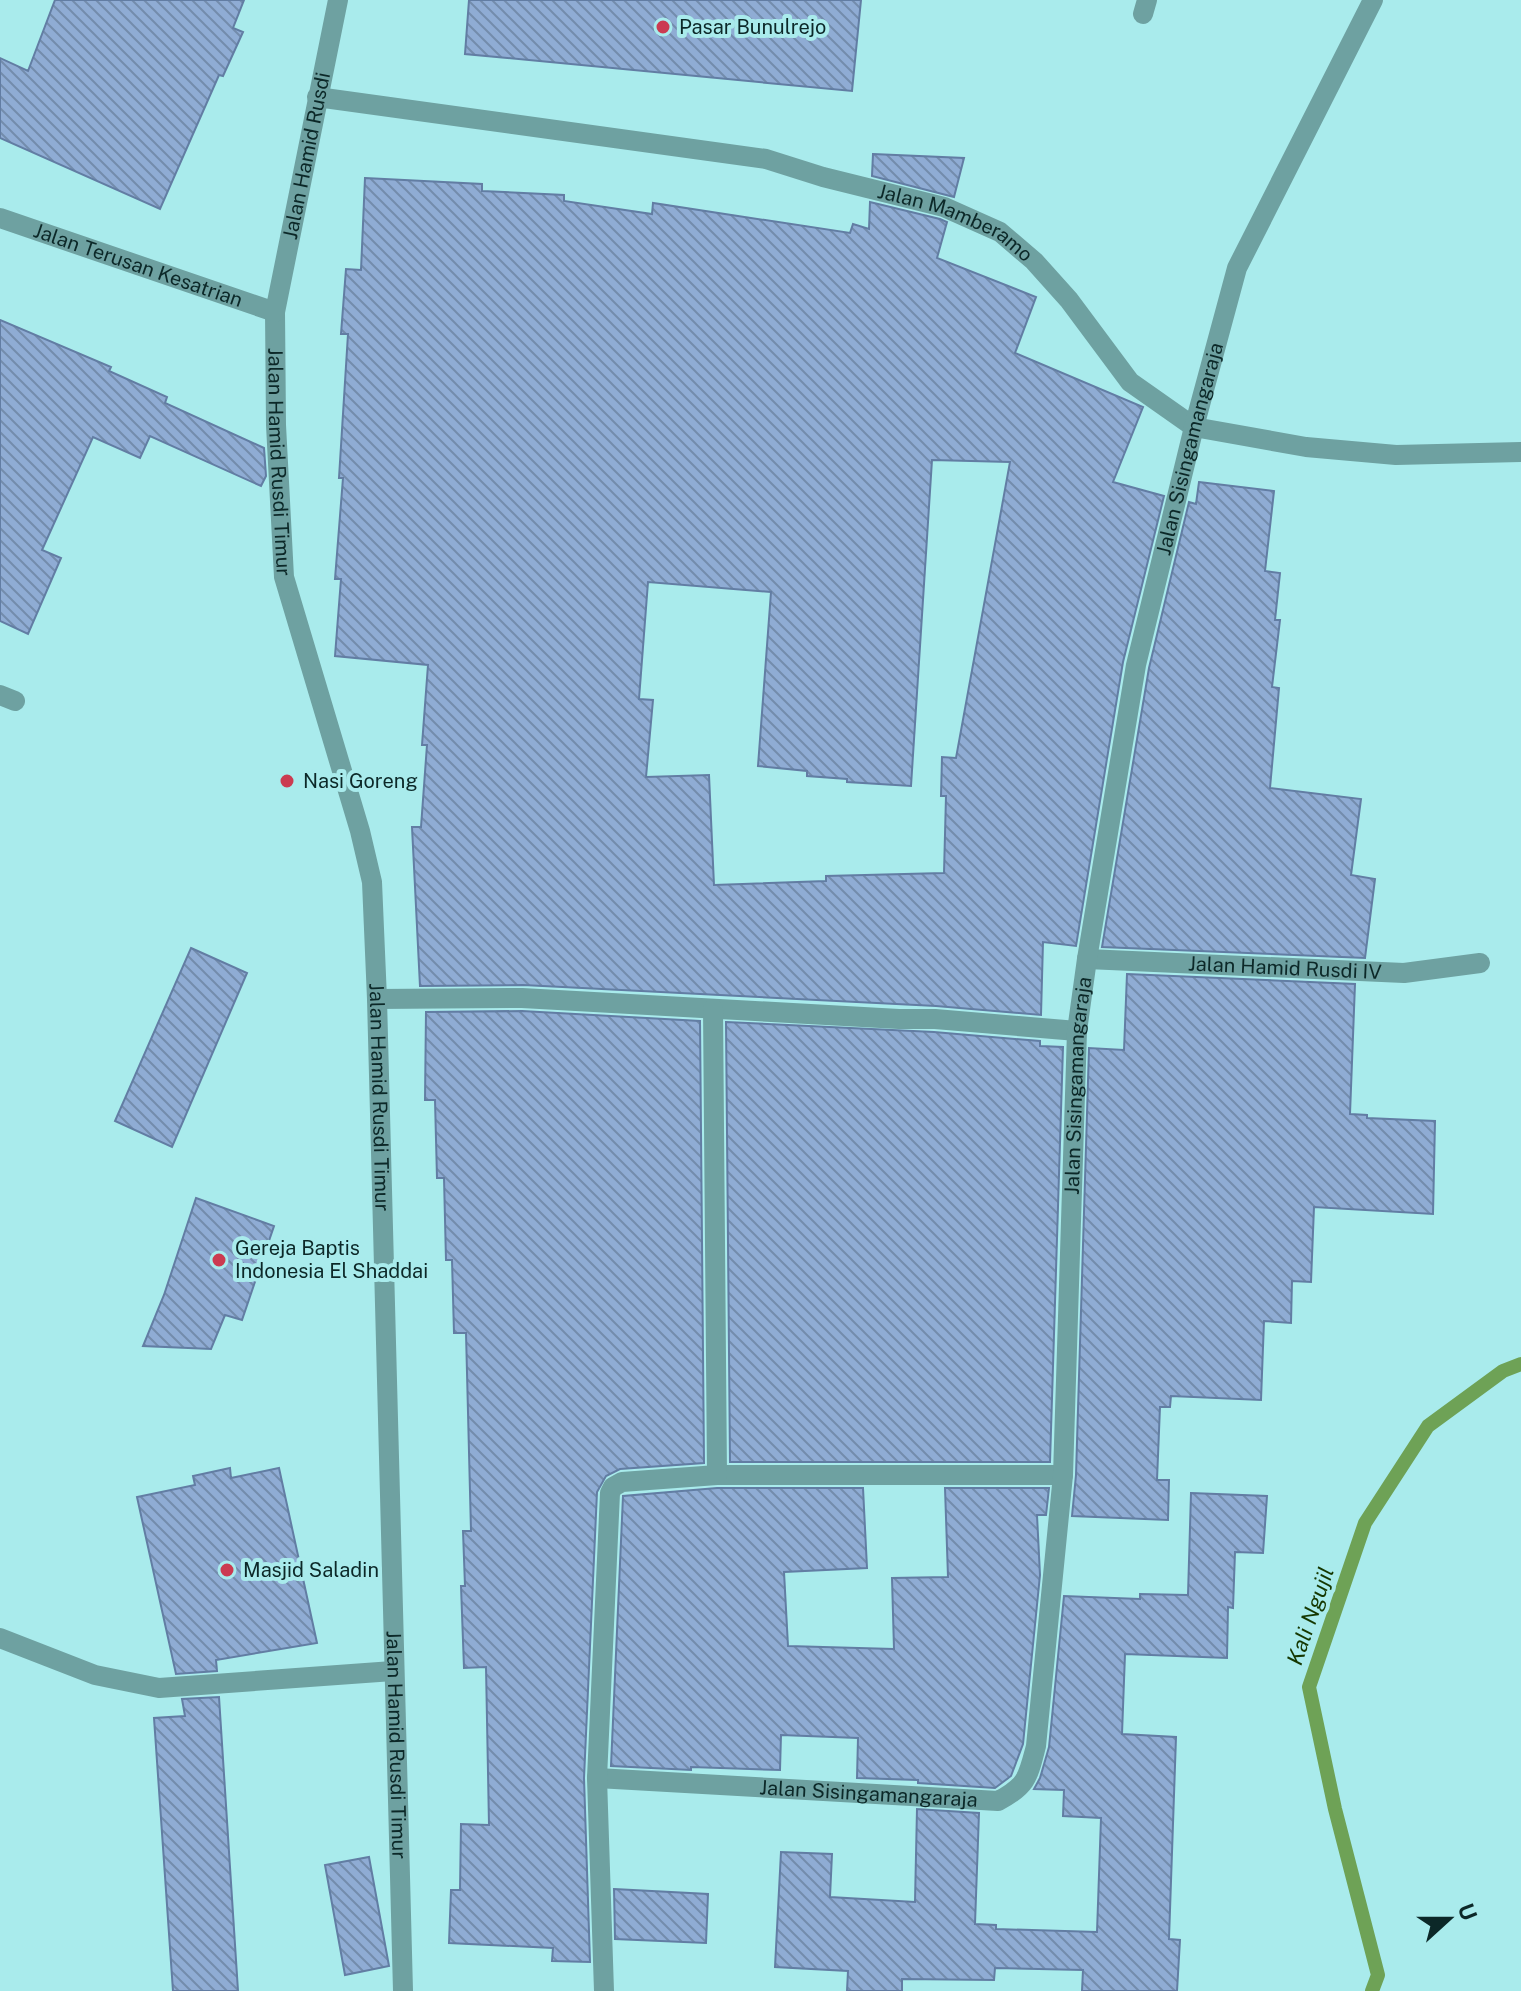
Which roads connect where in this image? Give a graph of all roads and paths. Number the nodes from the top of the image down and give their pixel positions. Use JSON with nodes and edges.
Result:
{"nodes":[{"id":1,"x":338,"y":0,"type":"edge"},
{"id":2,"x":1373,"y":0,"type":"edge"},
{"id":3,"x":317,"y":97,"type":"junction"},
{"id":4,"x":0,"y":218,"type":"edge"},
{"id":5,"x":275,"y":312,"type":"junction"},
{"id":6,"x":1194,"y":427,"type":"junction"},
{"id":7,"x":1521,"y":452,"type":"edge"},
{"id":8,"x":1087,"y":959,"type":"junction"},
{"id":9,"x":1480,"y":963,"type":"dead end"},
{"id":10,"x":377,"y":999,"type":"junction"},
{"id":11,"x":713,"y":1009,"type":"junction"},
{"id":12,"x":1077,"y":1031,"type":"junction"},
{"id":13,"x":717,"y":1475,"type":"junction"},
{"id":14,"x":1063,"y":1475,"type":"junction"},
{"id":15,"x":0,"y":1638,"type":"edge"},
{"id":16,"x":393,"y":1671,"type":"junction"},
{"id":17,"x":597,"y":1778,"type":"junction"},
{"id":18,"x":403,"y":1991,"type":"edge"},
{"id":19,"x":604,"y":1991,"type":"edge"}],
"edges":[{"from":1,"to":3,"type":"street","name":"Jalan Hamid Rusdi"},
{"from":2,"to":6,"type":"street","name":"Jalan Sisingamangaraja"},
{"from":3,"to":5,"type":"street","name":"Jalan Hamid Rusdi"},
{"from":3,"to":6,"type":"street","name":"Jalan Mamberamo"},
{"from":4,"to":5,"type":"street","name":"Jalan Terusan Kesatrian"},
{"from":5,"to":10,"type":"street","name":"Jalan Hamid Rusdi Timur"},
{"from":6,"to":7,"type":"street","name":"Jalan Mamberamo"},
{"from":6,"to":8,"type":"street","name":"Jalan Sisingamangaraja"},
{"from":8,"to":9,"type":"street","name":"Jalan Hamid Rusdi IV"},
{"from":8,"to":12,"type":"street","name":"Jalan Sisingamangaraja"},
{"from":10,"to":11,"type":"street"},
{"from":10,"to":16,"type":"street","name":"Jalan Hamid Rusdi Timur"},
{"from":11,"to":12,"type":"street"},
{"from":11,"to":13,"type":"street"},
{"from":12,"to":14,"type":"street","name":"Jalan Sisingamangaraja"},
{"from":13,"to":14,"type":"street"},
{"from":13,"to":17,"type":"street"},
{"from":14,"to":17,"type":"street","name":"Jalan Sisingamangaraja"},
{"from":15,"to":16,"type":"street"},
{"from":16,"to":18,"type":"street","name":"Jalan Hamid Rusdi Timur"},
{"from":17,"to":19,"type":"street"}]}
